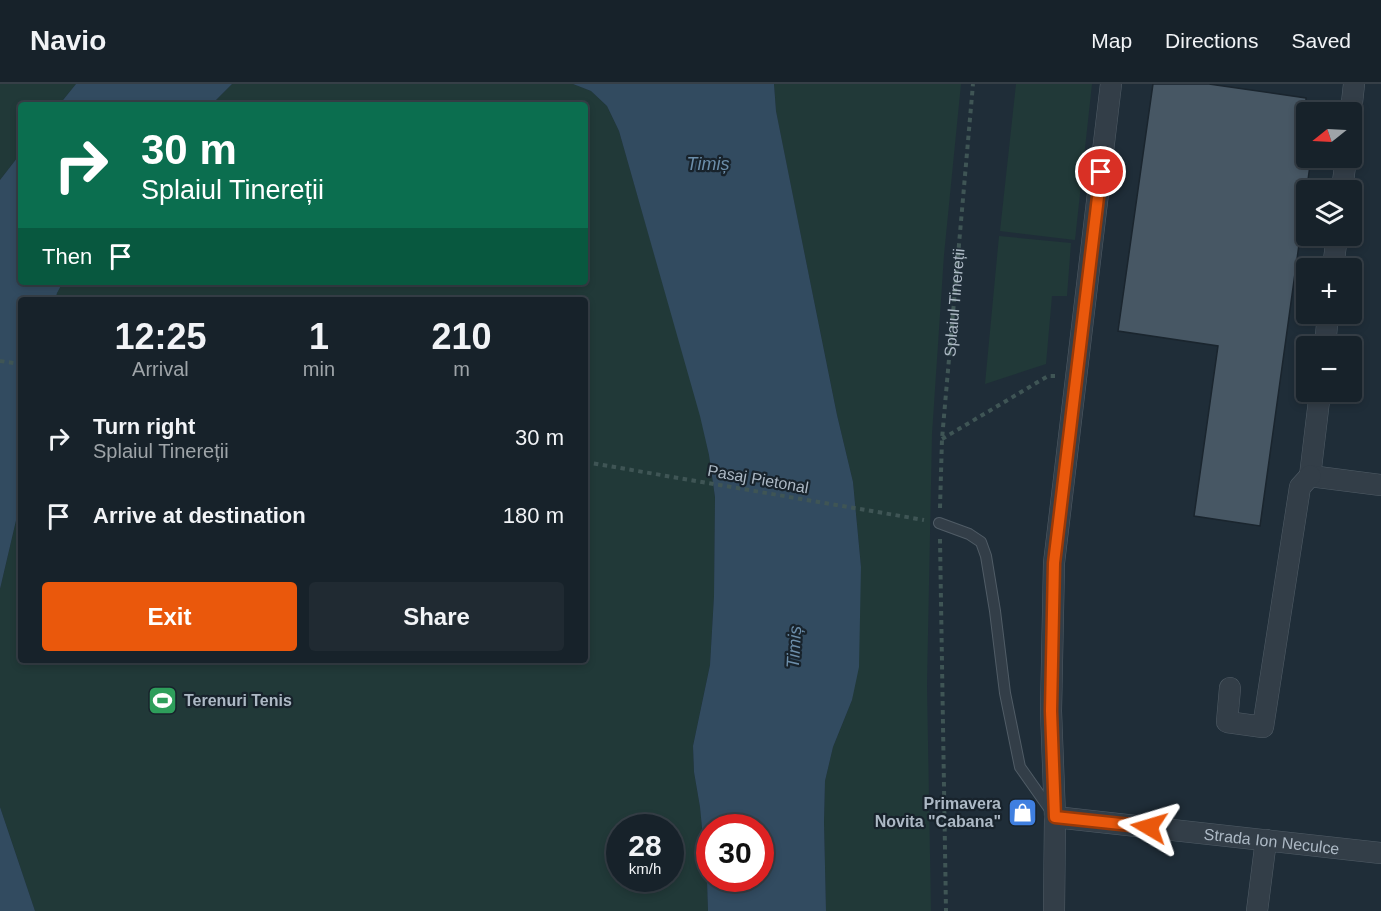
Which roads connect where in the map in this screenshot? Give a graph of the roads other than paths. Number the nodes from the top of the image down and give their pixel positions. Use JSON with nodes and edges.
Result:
{"nodes":[{"id":1,"x":1111,"y":84,"type":"edge"},
{"id":2,"x":1354,"y":84,"type":"edge"},
{"id":3,"x":1352,"y":102,"type":"edge"},
{"id":4,"x":1319,"y":402,"type":"edge"},
{"id":5,"x":1310,"y":476,"type":"junction"},
{"id":6,"x":1381,"y":485,"type":"edge"},
{"id":7,"x":939,"y":524,"type":"road end"},
{"id":8,"x":1230,"y":688,"type":"dead end"},
{"id":9,"x":1055,"y":817,"type":"junction"},
{"id":10,"x":1266,"y":840,"type":"junction"},
{"id":11,"x":1381,"y":853,"type":"edge"},
{"id":12,"x":1054,"y":911,"type":"edge"},
{"id":13,"x":1257,"y":911,"type":"edge"}],
"edges":[{"from":1,"to":9,"type":"street"},
{"from":2,"to":3,"type":"street"},
{"from":4,"to":5,"type":"street"},
{"from":5,"to":6,"type":"street"},
{"from":5,"to":8,"type":"street"},
{"from":7,"to":9,"type":"lane"},
{"from":9,"to":10,"type":"street","name":"Strada Ion Neculce"},
{"from":9,"to":12,"type":"street"},
{"from":10,"to":11,"type":"street","name":"Strada Ion Neculce"},
{"from":10,"to":13,"type":"street"}]}
